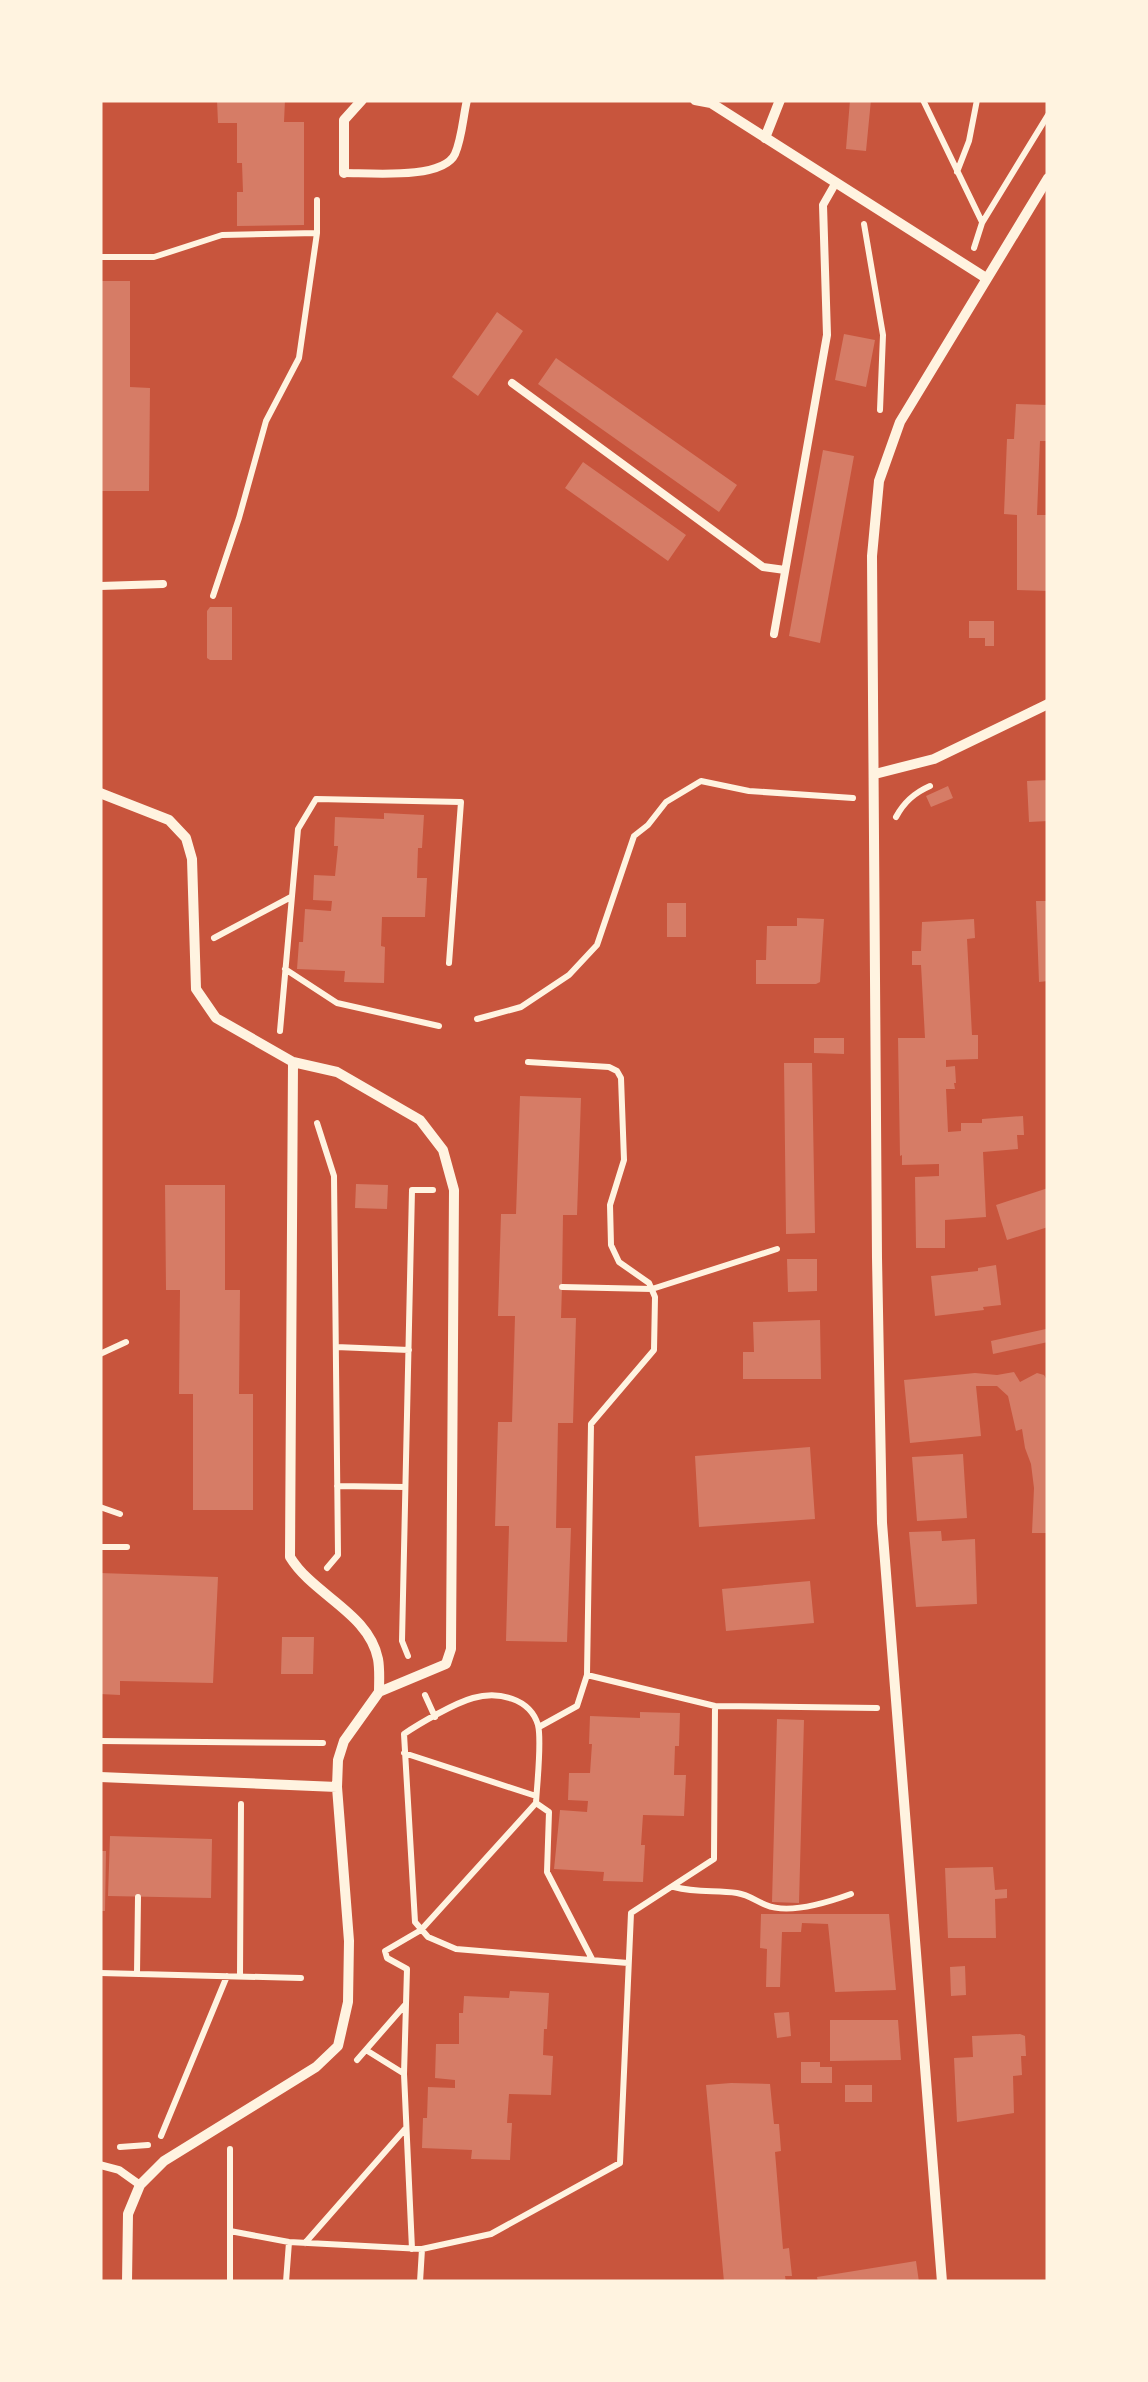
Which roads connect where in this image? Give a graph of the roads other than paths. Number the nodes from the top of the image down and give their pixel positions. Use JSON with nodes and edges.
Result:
{"nodes":[{"id":1,"x":362,"y":100,"type":"edge"},
{"id":2,"x":467,"y":100,"type":"edge"},
{"id":3,"x":695,"y":100,"type":"edge"},
{"id":4,"x":780,"y":100,"type":"edge"},
{"id":5,"x":765,"y":138,"type":"junction"},
{"id":6,"x":344,"y":173,"type":"joint"},
{"id":7,"x":1048,"y":178,"type":"edge"},
{"id":8,"x":835,"y":184,"type":"junction"},
{"id":9,"x":986,"y":278,"type":"junction"},
{"id":10,"x":512,"y":383,"type":"dead end"},
{"id":11,"x":785,"y":570,"type":"junction"},
{"id":12,"x":164,"y":584,"type":"dead end"},
{"id":13,"x":100,"y":586,"type":"edge"},
{"id":14,"x":774,"y":634,"type":"dead end"},
{"id":15,"x":1048,"y":704,"type":"edge"},
{"id":16,"x":875,"y":774,"type":"junction"},
{"id":17,"x":100,"y":793,"type":"edge"},
{"id":18,"x":293,"y":1062,"type":"junction"},
{"id":19,"x":380,"y":1692,"type":"junction"},
{"id":20,"x":100,"y":1776,"type":"edge"},
{"id":21,"x":337,"y":1786,"type":"junction"},
{"id":22,"x":100,"y":2165,"type":"edge"},
{"id":23,"x":140,"y":2185,"type":"junction"},
{"id":24,"x":127,"y":2282,"type":"edge"},
{"id":25,"x":942,"y":2282,"type":"edge"}],
"edges":[{"from":1,"to":6,"type":"street"},
{"from":2,"to":6,"type":"lane"},
{"from":3,"to":5,"type":"street"},
{"from":4,"to":5,"type":"street"},
{"from":5,"to":8,"type":"street"},
{"from":7,"to":9,"type":"street"},
{"from":8,"to":9,"type":"street"},
{"from":8,"to":11,"type":"lane"},
{"from":9,"to":16,"type":"street"},
{"from":10,"to":11,"type":"lane"},
{"from":11,"to":14,"type":"lane"},
{"from":12,"to":13,"type":"lane"},
{"from":15,"to":16,"type":"street"},
{"from":16,"to":25,"type":"street"},
{"from":17,"to":18,"type":"street"},
{"from":18,"to":19,"type":"street"},
{"from":18,"to":19,"type":"street"},
{"from":19,"to":21,"type":"street"},
{"from":20,"to":21,"type":"street"},
{"from":21,"to":23,"type":"street"},
{"from":22,"to":23,"type":"lane"},
{"from":23,"to":24,"type":"street"}]}
